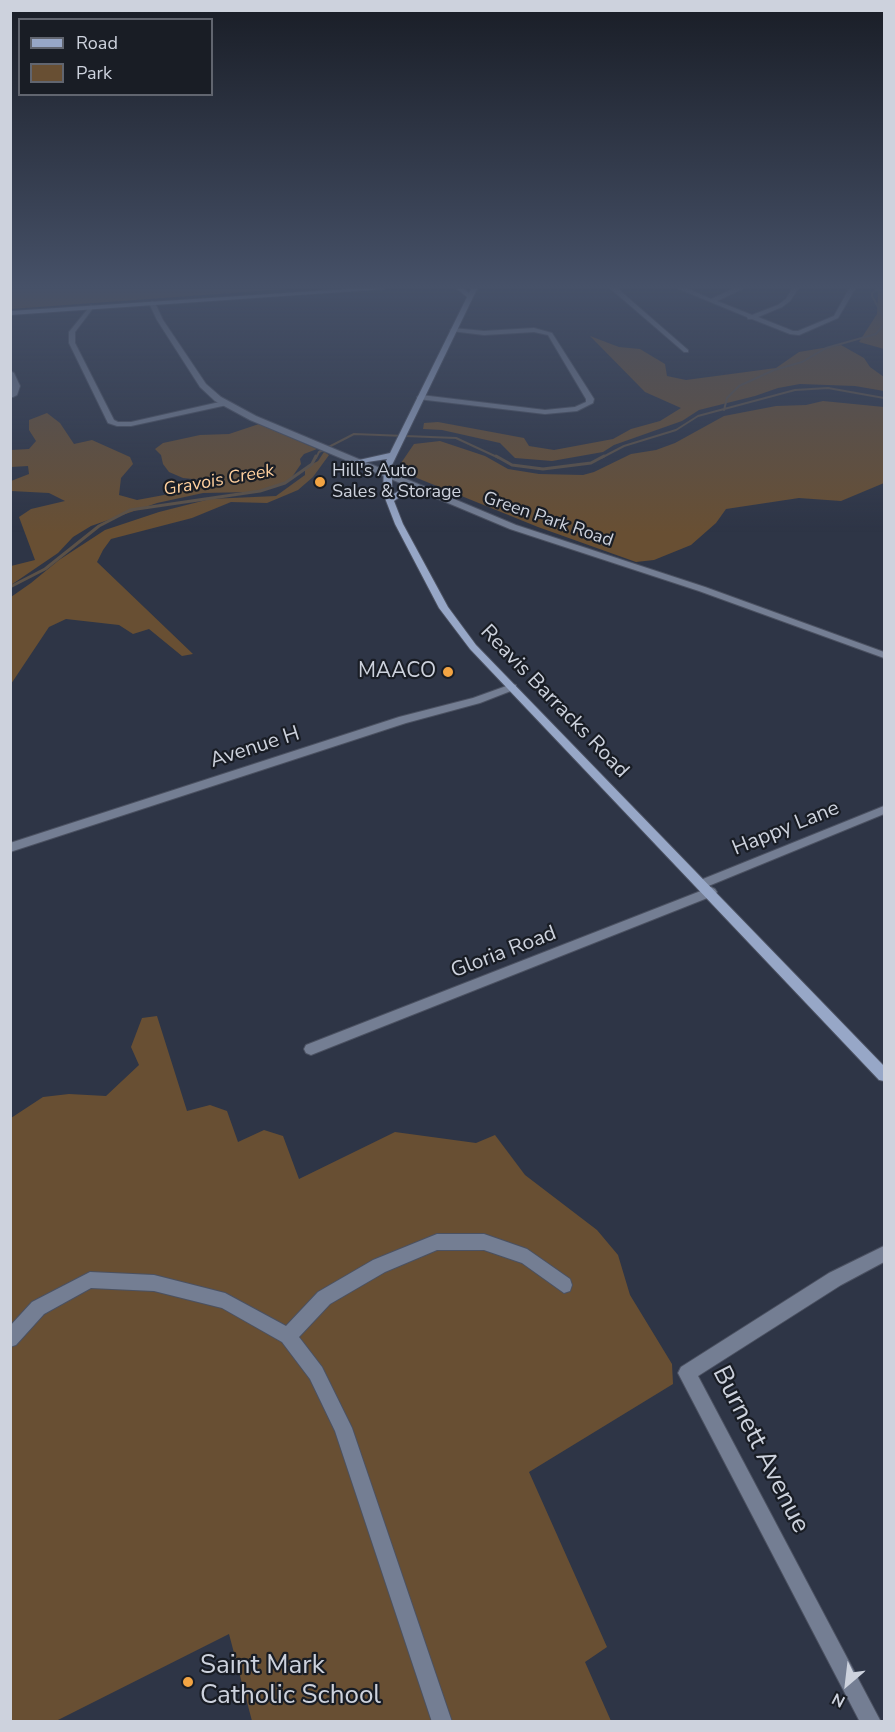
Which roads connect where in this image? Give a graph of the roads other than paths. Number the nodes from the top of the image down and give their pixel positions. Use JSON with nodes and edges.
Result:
{"nodes":[{"id":1,"x":85,"y":370,"type":"edge"},
{"id":2,"x":192,"y":370,"type":"edge"},
{"id":3,"x":434,"y":370,"type":"edge"},
{"id":4,"x":572,"y":370,"type":"edge"},
{"id":5,"x":10,"y":373,"type":"edge"},
{"id":6,"x":13,"y":395,"type":"dead end"},
{"id":7,"x":421,"y":397,"type":"junction"},
{"id":8,"x":224,"y":403,"type":"junction"},
{"id":9,"x":393,"y":454,"type":"junction"},
{"id":10,"x":354,"y":462,"type":"junction"},
{"id":11,"x":386,"y":475,"type":"junction"},
{"id":12,"x":418,"y":488,"type":"junction"},
{"id":13,"x":389,"y":501,"type":"junction"},
{"id":14,"x":885,"y":655,"type":"edge"},
{"id":15,"x":512,"y":687,"type":"junction"},
{"id":16,"x":885,"y":810,"type":"edge"},
{"id":17,"x":10,"y":848,"type":"edge"},
{"id":18,"x":706,"y":888,"type":"junction"},
{"id":19,"x":311,"y":1049,"type":"dead end"},
{"id":20,"x":885,"y":1075,"type":"edge"},
{"id":21,"x":885,"y":1254,"type":"edge"},
{"id":22,"x":564,"y":1285,"type":"dead end"},
{"id":23,"x":288,"y":1336,"type":"junction"},
{"id":24,"x":10,"y":1339,"type":"edge"},
{"id":25,"x":442,"y":1722,"type":"edge"},
{"id":26,"x":871,"y":1722,"type":"edge"}],
"edges":[{"from":1,"to":8,"type":"street"},
{"from":2,"to":8,"type":"street","name":"Green Park Road"},
{"from":3,"to":7,"type":"main road","name":"Reavis Barracks Road"},
{"from":4,"to":7,"type":"street"},
{"from":5,"to":6,"type":"street"},
{"from":7,"to":9,"type":"main road","name":"Reavis Barracks Road"},
{"from":8,"to":10,"type":"street","name":"Green Park Road"},
{"from":9,"to":10,"type":"main road"},
{"from":9,"to":11,"type":"main road","name":"Reavis Barracks Road"},
{"from":10,"to":11,"type":"street","name":"Green Park Road"},
{"from":11,"to":12,"type":"street","name":"Green Park Road"},
{"from":11,"to":13,"type":"main road","name":"Reavis Barracks Road"},
{"from":12,"to":13,"type":"main road"},
{"from":12,"to":14,"type":"street","name":"Green Park Road"},
{"from":13,"to":15,"type":"main road","name":"Reavis Barracks Road"},
{"from":15,"to":17,"type":"street","name":"Avenue H"},
{"from":15,"to":18,"type":"main road","name":"Reavis Barracks Road"},
{"from":16,"to":18,"type":"street","name":"Happy Lane"},
{"from":18,"to":19,"type":"street","name":"Gloria Road"},
{"from":18,"to":20,"type":"main road","name":"Reavis Barracks Road"},
{"from":21,"to":26,"type":"street","name":"Burnett Avenue"},
{"from":22,"to":23,"type":"street"},
{"from":23,"to":24,"type":"street"},
{"from":23,"to":25,"type":"street"}]}
